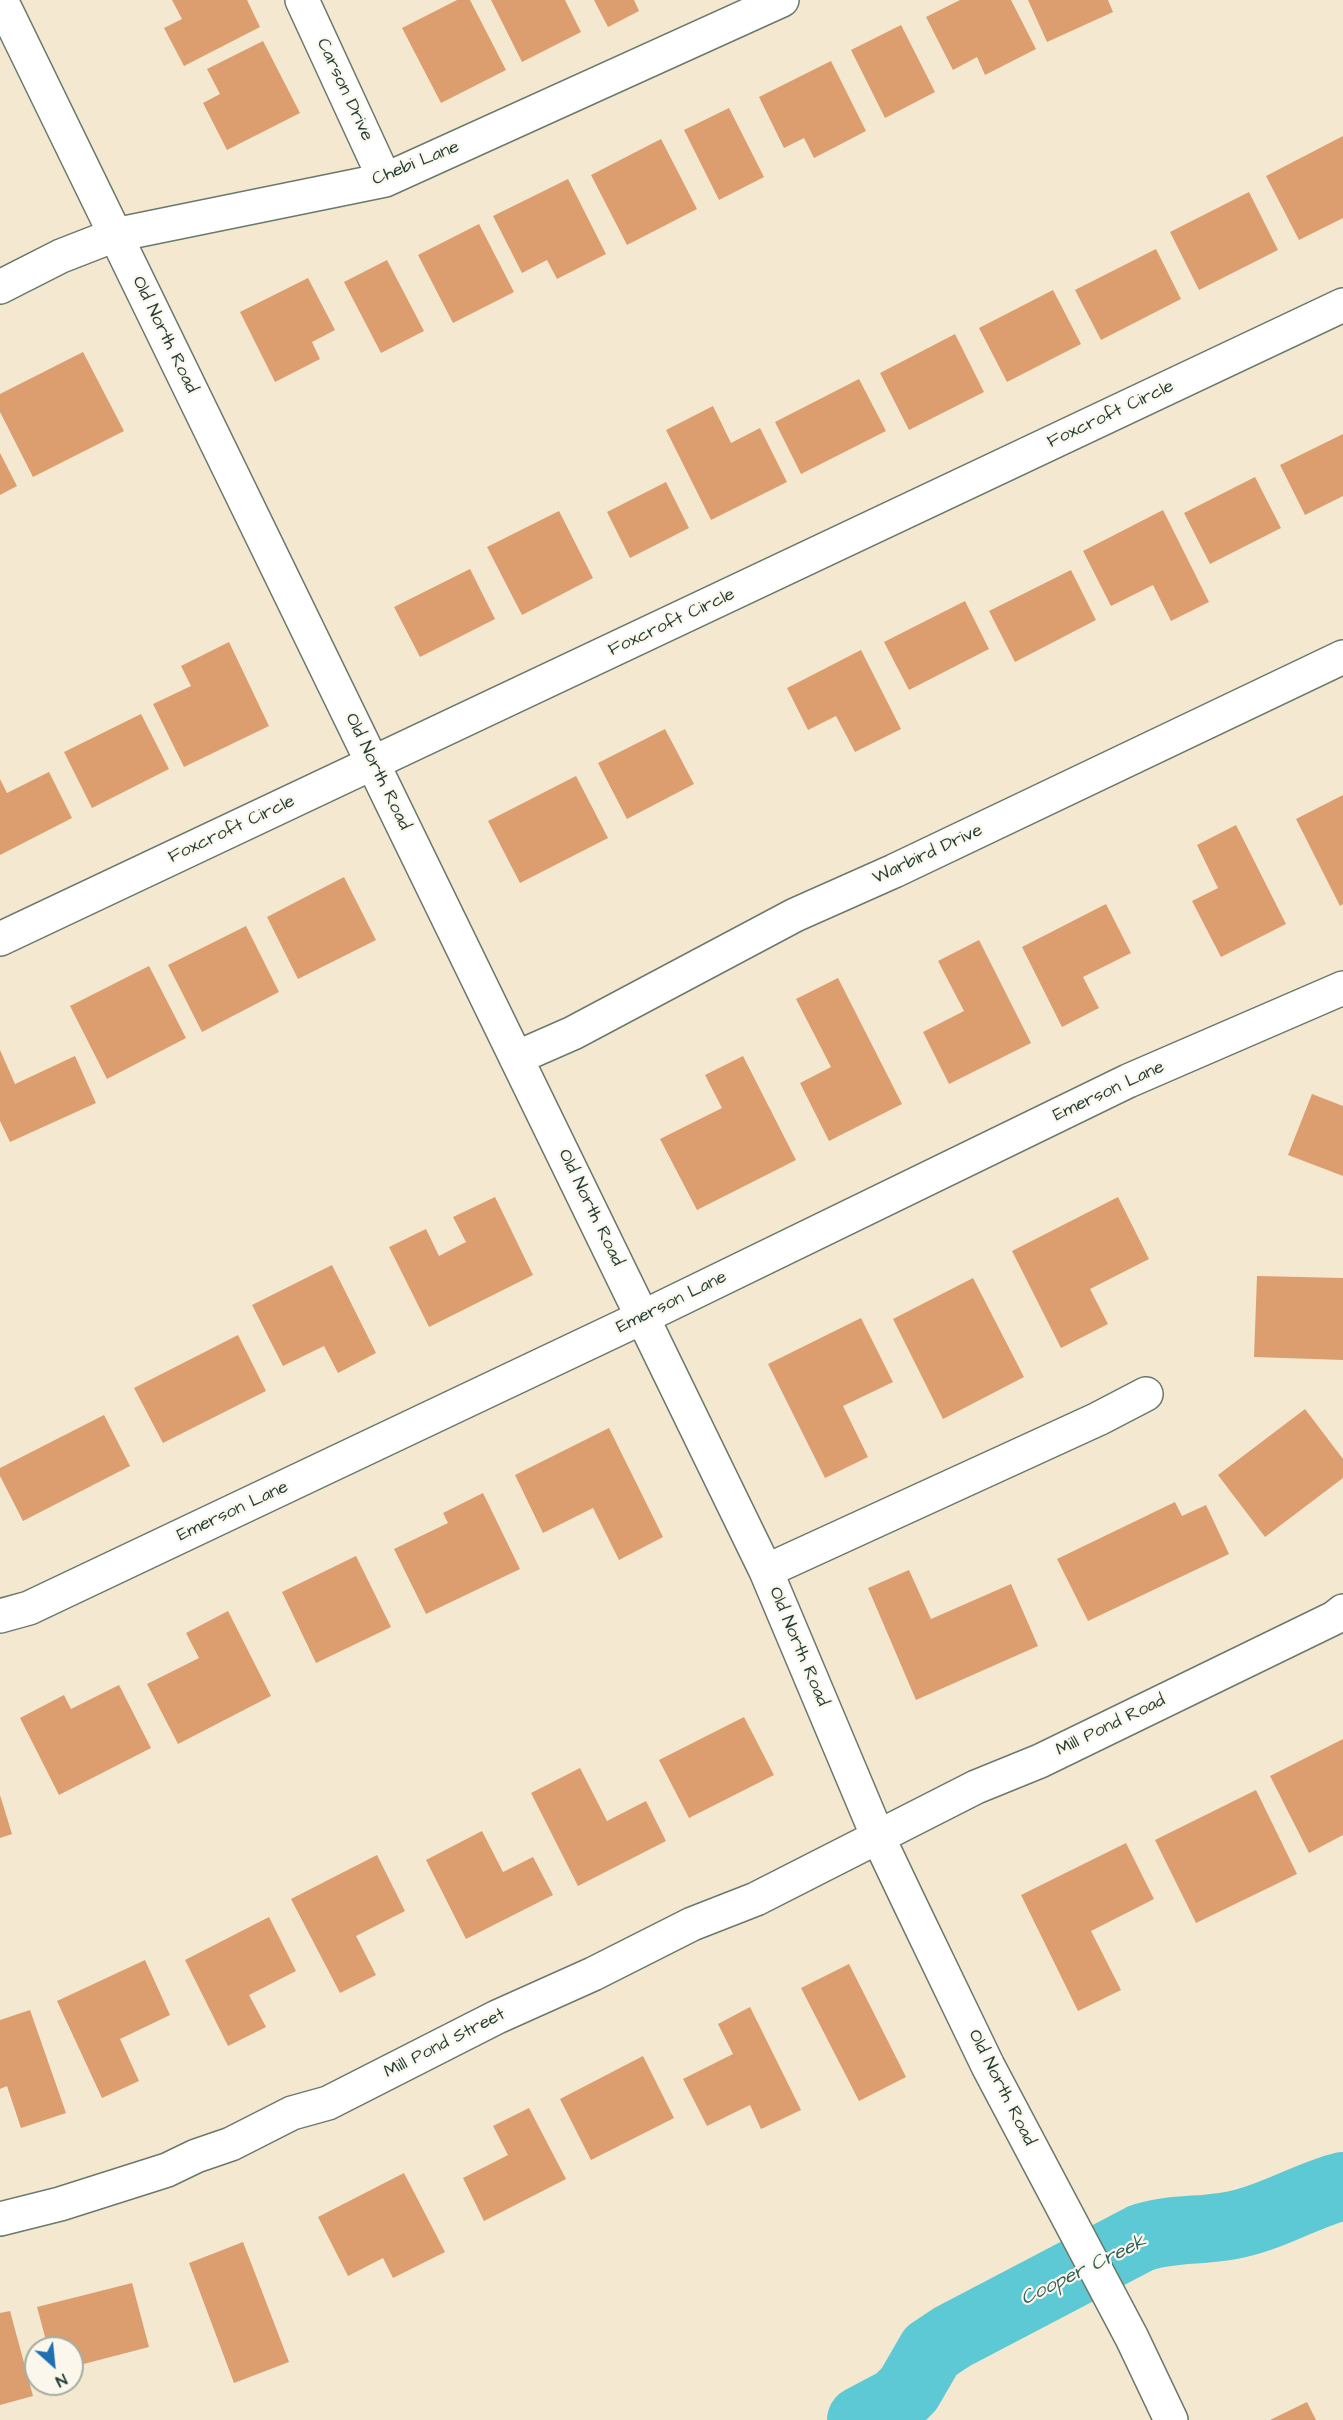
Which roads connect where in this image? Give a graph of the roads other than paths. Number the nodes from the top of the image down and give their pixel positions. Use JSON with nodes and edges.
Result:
{"nodes":[{"id":1,"x":1,"y":0,"type":"edge"},
{"id":2,"x":302,"y":0,"type":"edge"},
{"id":3,"x":782,"y":0,"type":"edge"},
{"id":4,"x":385,"y":180,"type":"junction"},
{"id":5,"x":116,"y":235,"type":"junction"},
{"id":6,"x":0,"y":287,"type":"edge"},
{"id":7,"x":1343,"y":305,"type":"edge"},
{"id":8,"x":1343,"y":657,"type":"edge"},
{"id":9,"x":373,"y":765,"type":"junction"},
{"id":10,"x":0,"y":939,"type":"edge"},
{"id":11,"x":1343,"y":988,"type":"edge"},
{"id":12,"x":516,"y":1058,"type":"junction"},
{"id":13,"x":643,"y":1317,"type":"junction"},
{"id":14,"x":1146,"y":1394,"type":"dead end"},
{"id":15,"x":766,"y":1571,"type":"junction"},
{"id":16,"x":1343,"y":1611,"type":"edge"},
{"id":17,"x":0,"y":1616,"type":"edge"},
{"id":18,"x":878,"y":1837,"type":"junction"},
{"id":19,"x":0,"y":2218,"type":"edge"},
{"id":20,"x":1170,"y":2420,"type":"edge"}],
"edges":[{"from":1,"to":5,"type":"street","name":"Old North Road"},
{"from":2,"to":4,"type":"street","name":"Carson Drive"},
{"from":3,"to":4,"type":"street","name":"Chebi Lane"},
{"from":4,"to":5,"type":"street","name":"Chebi Lane"},
{"from":5,"to":6,"type":"street","name":"Chebi Lane"},
{"from":5,"to":9,"type":"street","name":"Old North Road"},
{"from":7,"to":9,"type":"street","name":"Foxcroft Circle"},
{"from":8,"to":12,"type":"street","name":"Warbird Drive"},
{"from":9,"to":10,"type":"street","name":"Foxcroft Circle"},
{"from":9,"to":12,"type":"street","name":"Old North Road"},
{"from":11,"to":13,"type":"street","name":"Emerson Lane"},
{"from":12,"to":13,"type":"street","name":"Old North Road"},
{"from":13,"to":15,"type":"street","name":"Old North Road"},
{"from":13,"to":17,"type":"street","name":"Emerson Lane"},
{"from":14,"to":15,"type":"street"},
{"from":15,"to":18,"type":"street","name":"Old North Road"},
{"from":16,"to":18,"type":"street","name":"Mill Pond Road"},
{"from":18,"to":19,"type":"street","name":"Mill Pond Street"},
{"from":18,"to":20,"type":"street","name":"Old North Road"}]}
